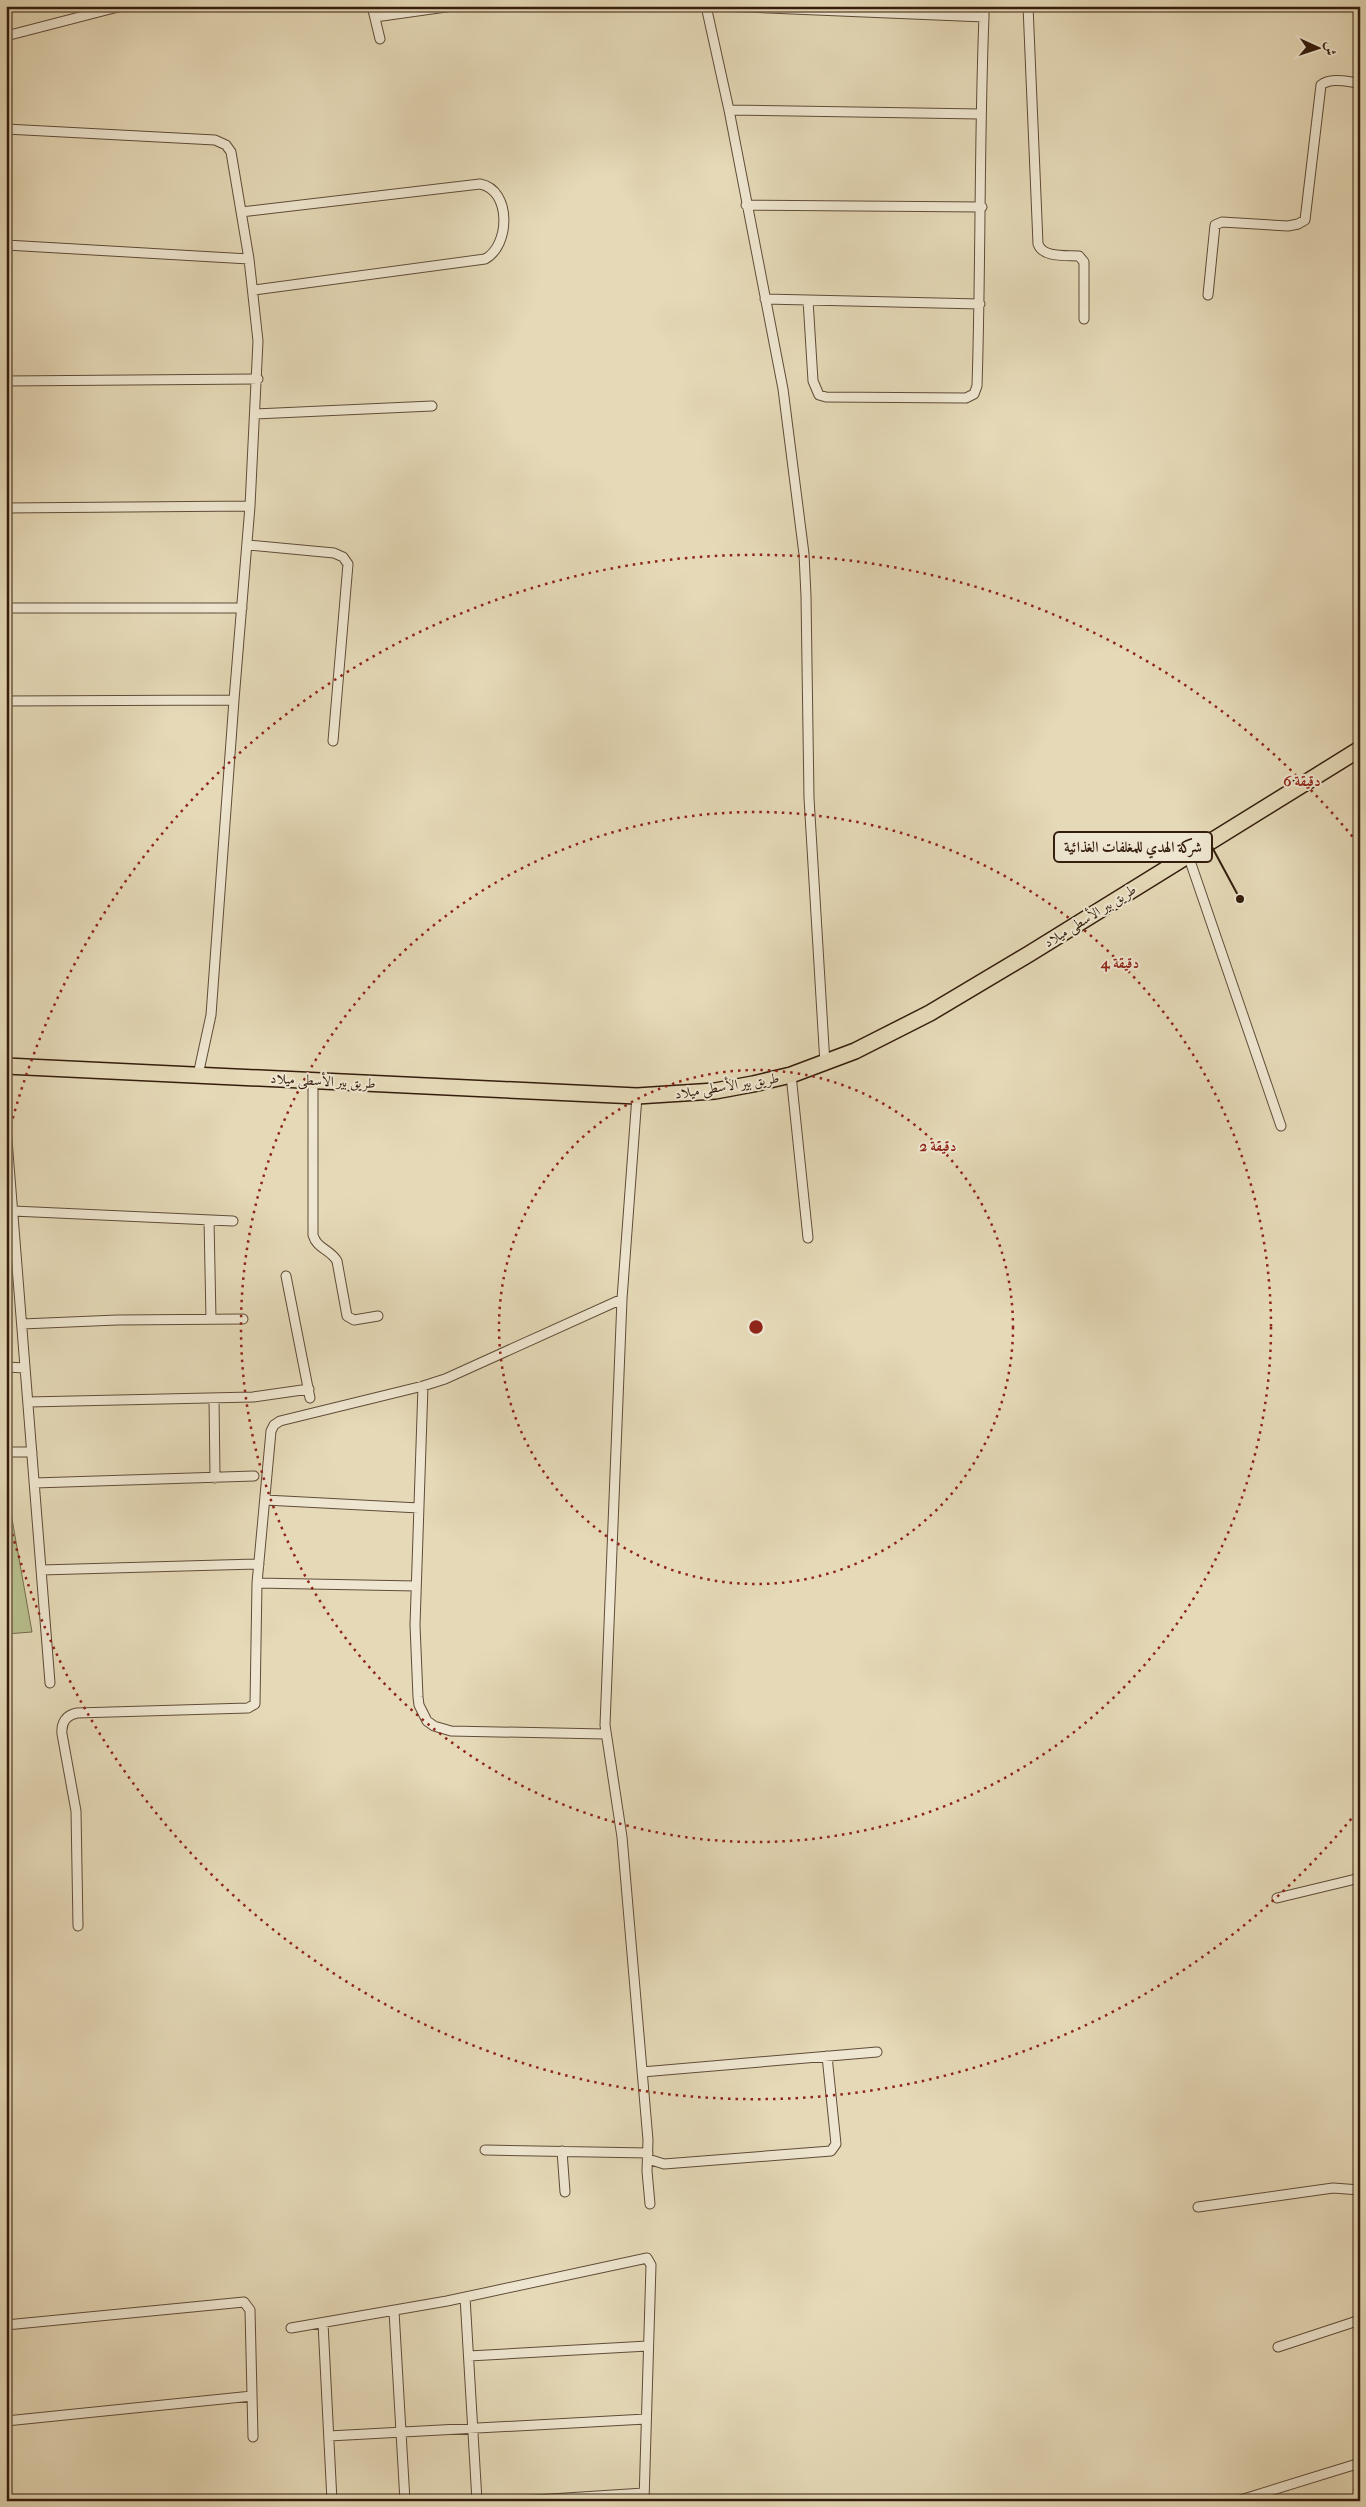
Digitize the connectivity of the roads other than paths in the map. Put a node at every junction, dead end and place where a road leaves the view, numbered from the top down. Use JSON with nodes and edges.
{"nodes":[{"id":1,"x":122,"y":6,"type":"edge"},
{"id":2,"x":372,"y":6,"type":"edge"},
{"id":3,"x":453,"y":6,"type":"edge"},
{"id":4,"x":706,"y":6,"type":"edge"},
{"id":5,"x":721,"y":6,"type":"edge"},
{"id":6,"x":984,"y":6,"type":"edge"},
{"id":7,"x":1028,"y":6,"type":"edge"},
{"id":8,"x":375,"y":17,"type":"junction"},
{"id":9,"x":984,"y":17,"type":"junction"},
{"id":10,"x":6,"y":36,"type":"edge"},
{"id":11,"x":380,"y":40,"type":"dead end"},
{"id":12,"x":1360,"y":83,"type":"edge"},
{"id":13,"x":729,"y":110,"type":"junction"},
{"id":14,"x":980,"y":114,"type":"junction"},
{"id":15,"x":6,"y":129,"type":"edge"},
{"id":16,"x":746,"y":205,"type":"junction"},
{"id":17,"x":982,"y":207,"type":"junction"},
{"id":18,"x":241,"y":212,"type":"junction"},
{"id":19,"x":6,"y":245,"type":"edge"},
{"id":20,"x":249,"y":258,"type":"junction"},
{"id":21,"x":254,"y":290,"type":"junction"},
{"id":22,"x":1208,"y":295,"type":"dead end"},
{"id":23,"x":766,"y":299,"type":"junction"},
{"id":24,"x":808,"y":300,"type":"junction"},
{"id":25,"x":980,"y":304,"type":"junction"},
{"id":26,"x":1084,"y":319,"type":"dead end"},
{"id":27,"x":258,"y":379,"type":"junction"},
{"id":28,"x":6,"y":381,"type":"edge"},
{"id":29,"x":432,"y":406,"type":"dead end"},
{"id":30,"x":255,"y":414,"type":"junction"},
{"id":31,"x":250,"y":506,"type":"junction"},
{"id":32,"x":6,"y":508,"type":"edge"},
{"id":33,"x":248,"y":545,"type":"junction"},
{"id":34,"x":6,"y":608,"type":"edge"},
{"id":35,"x":242,"y":608,"type":"junction"},
{"id":36,"x":234,"y":700,"type":"junction"},
{"id":37,"x":6,"y":701,"type":"edge"},
{"id":38,"x":333,"y":741,"type":"dead end"},
{"id":39,"x":1360,"y":749,"type":"edge"},
{"id":40,"x":1188,"y":855,"type":"junction"},
{"id":41,"x":825,"y":1064,"type":"junction"},
{"id":42,"x":6,"y":1066,"type":"edge"},
{"id":43,"x":198,"y":1075,"type":"junction"},
{"id":44,"x":790,"y":1076,"type":"junction"},
{"id":45,"x":313,"y":1080,"type":"junction"},
{"id":46,"x":637,"y":1096,"type":"junction"},
{"id":47,"x":1281,"y":1126,"type":"dead end"},
{"id":48,"x":6,"y":1127,"type":"edge"},
{"id":49,"x":13,"y":1211,"type":"junction"},
{"id":50,"x":208,"y":1220,"type":"junction"},
{"id":51,"x":233,"y":1221,"type":"dead end"},
{"id":52,"x":808,"y":1238,"type":"dead end"},
{"id":53,"x":286,"y":1276,"type":"dead end"},
{"id":54,"x":622,"y":1299,"type":"junction"},
{"id":55,"x":378,"y":1316,"type":"dead end"},
{"id":56,"x":211,"y":1319,"type":"junction"},
{"id":57,"x":243,"y":1319,"type":"dead end"},
{"id":58,"x":22,"y":1324,"type":"junction"},
{"id":59,"x":6,"y":1367,"type":"edge"},
{"id":60,"x":25,"y":1368,"type":"junction"},
{"id":61,"x":423,"y":1386,"type":"junction"},
{"id":62,"x":214,"y":1398,"type":"junction"},
{"id":63,"x":28,"y":1402,"type":"junction"},
{"id":64,"x":6,"y":1452,"type":"edge"},
{"id":65,"x":32,"y":1452,"type":"junction"},
{"id":66,"x":254,"y":1476,"type":"dead end"},
{"id":67,"x":215,"y":1478,"type":"junction"},
{"id":68,"x":34,"y":1483,"type":"junction"},
{"id":69,"x":265,"y":1500,"type":"junction"},
{"id":70,"x":419,"y":1508,"type":"junction"},
{"id":71,"x":259,"y":1564,"type":"junction"},
{"id":72,"x":41,"y":1570,"type":"junction"},
{"id":73,"x":258,"y":1583,"type":"junction"},
{"id":74,"x":416,"y":1586,"type":"junction"},
{"id":75,"x":50,"y":1683,"type":"dead end"},
{"id":76,"x":605,"y":1734,"type":"junction"},
{"id":77,"x":1360,"y":1878,"type":"edge"},
{"id":78,"x":1277,"y":1898,"type":"dead end"},
{"id":79,"x":78,"y":1926,"type":"dead end"},
{"id":80,"x":877,"y":2052,"type":"dead end"},
{"id":81,"x":828,"y":2056,"type":"junction"},
{"id":82,"x":642,"y":2072,"type":"junction"},
{"id":83,"x":484,"y":2150,"type":"dead end"},
{"id":84,"x":562,"y":2152,"type":"junction"},
{"id":85,"x":648,"y":2156,"type":"junction"},
{"id":86,"x":1360,"y":2190,"type":"edge"},
{"id":87,"x":565,"y":2192,"type":"dead end"},
{"id":88,"x":650,"y":2204,"type":"dead end"},
{"id":89,"x":1198,"y":2207,"type":"dead end"},
{"id":90,"x":465,"y":2298,"type":"junction"},
{"id":91,"x":394,"y":2311,"type":"junction"},
{"id":92,"x":1360,"y":2320,"type":"edge"},
{"id":93,"x":322,"y":2323,"type":"junction"},
{"id":94,"x":6,"y":2326,"type":"edge"},
{"id":95,"x":292,"y":2328,"type":"dead end"},
{"id":96,"x":648,"y":2346,"type":"junction"},
{"id":97,"x":1278,"y":2347,"type":"dead end"},
{"id":98,"x":469,"y":2356,"type":"junction"},
{"id":99,"x":252,"y":2396,"type":"junction"},
{"id":100,"x":646,"y":2419,"type":"junction"},
{"id":101,"x":6,"y":2421,"type":"edge"},
{"id":102,"x":473,"y":2428,"type":"junction"},
{"id":103,"x":401,"y":2432,"type":"junction"},
{"id":104,"x":328,"y":2436,"type":"junction"},
{"id":105,"x":253,"y":2437,"type":"dead end"},
{"id":106,"x":1360,"y":2463,"type":"edge"},
{"id":107,"x":644,"y":2497,"type":"edge"},
{"id":108,"x":332,"y":2501,"type":"edge"},
{"id":109,"x":405,"y":2501,"type":"edge"},
{"id":110,"x":477,"y":2501,"type":"edge"},
{"id":111,"x":519,"y":2501,"type":"edge"},
{"id":112,"x":1237,"y":2501,"type":"edge"}],
"edges":[{"from":1,"to":10,"type":"street"},
{"from":2,"to":8,"type":"street"},
{"from":3,"to":8,"type":"street"},
{"from":4,"to":13,"type":"street"},
{"from":5,"to":9,"type":"street"},
{"from":6,"to":9,"type":"street"},
{"from":7,"to":26,"type":"street"},
{"from":8,"to":11,"type":"street"},
{"from":9,"to":14,"type":"street"},
{"from":12,"to":22,"type":"street"},
{"from":13,"to":14,"type":"street"},
{"from":13,"to":16,"type":"street"},
{"from":14,"to":17,"type":"street"},
{"from":15,"to":18,"type":"street"},
{"from":16,"to":17,"type":"street"},
{"from":16,"to":23,"type":"street"},
{"from":17,"to":25,"type":"street"},
{"from":18,"to":20,"type":"street"},
{"from":18,"to":21,"type":"street"},
{"from":19,"to":20,"type":"street"},
{"from":20,"to":21,"type":"street"},
{"from":21,"to":27,"type":"street"},
{"from":23,"to":24,"type":"street"},
{"from":23,"to":41,"type":"street"},
{"from":24,"to":25,"type":"street"},
{"from":24,"to":25,"type":"street"},
{"from":27,"to":28,"type":"street"},
{"from":27,"to":30,"type":"street"},
{"from":29,"to":30,"type":"street"},
{"from":30,"to":31,"type":"street"},
{"from":31,"to":32,"type":"street"},
{"from":31,"to":33,"type":"street"},
{"from":33,"to":35,"type":"street"},
{"from":33,"to":38,"type":"street"},
{"from":34,"to":35,"type":"street"},
{"from":35,"to":36,"type":"street"},
{"from":36,"to":37,"type":"street"},
{"from":36,"to":43,"type":"street"},
{"from":39,"to":40,"type":"main road","name":"طريق بير الأسطى ميلاد"},
{"from":40,"to":41,"type":"main road","name":"طريق بير الأسطى ميلاد"},
{"from":40,"to":47,"type":"street"},
{"from":41,"to":44,"type":"main road","name":"طريق بير الأسطى ميلاد"},
{"from":42,"to":43,"type":"main road","name":"طريق بير الأسطى ميلاد"},
{"from":43,"to":45,"type":"main road","name":"طريق بير الأسطى ميلاد"},
{"from":44,"to":46,"type":"main road","name":"طريق بير الأسطى ميلاد"},
{"from":44,"to":52,"type":"street"},
{"from":45,"to":46,"type":"main road","name":"طريق بير الأسطى ميلاد"},
{"from":45,"to":55,"type":"street"},
{"from":46,"to":54,"type":"street"},
{"from":48,"to":49,"type":"street"},
{"from":49,"to":50,"type":"street"},
{"from":49,"to":58,"type":"street"},
{"from":50,"to":51,"type":"street"},
{"from":50,"to":56,"type":"street"},
{"from":53,"to":62,"type":"street"},
{"from":54,"to":61,"type":"street"},
{"from":54,"to":76,"type":"street"},
{"from":56,"to":57,"type":"street"},
{"from":56,"to":58,"type":"street"},
{"from":58,"to":60,"type":"street"},
{"from":59,"to":60,"type":"street"},
{"from":60,"to":63,"type":"street"},
{"from":61,"to":69,"type":"street"},
{"from":61,"to":70,"type":"street"},
{"from":62,"to":63,"type":"street"},
{"from":62,"to":67,"type":"street"},
{"from":63,"to":65,"type":"street"},
{"from":64,"to":65,"type":"street"},
{"from":65,"to":68,"type":"street"},
{"from":66,"to":67,"type":"street"},
{"from":67,"to":68,"type":"street"},
{"from":68,"to":72,"type":"street"},
{"from":69,"to":70,"type":"street"},
{"from":69,"to":71,"type":"street"},
{"from":70,"to":74,"type":"street"},
{"from":71,"to":72,"type":"street"},
{"from":71,"to":73,"type":"street"},
{"from":72,"to":75,"type":"street"},
{"from":73,"to":74,"type":"street"},
{"from":73,"to":79,"type":"street"},
{"from":74,"to":76,"type":"street"},
{"from":76,"to":82,"type":"street"},
{"from":77,"to":78,"type":"street"},
{"from":80,"to":81,"type":"street"},
{"from":81,"to":82,"type":"street"},
{"from":81,"to":85,"type":"street"},
{"from":82,"to":85,"type":"street"},
{"from":83,"to":84,"type":"street"},
{"from":84,"to":85,"type":"street"},
{"from":84,"to":87,"type":"street"},
{"from":85,"to":88,"type":"street"},
{"from":86,"to":89,"type":"street"},
{"from":90,"to":91,"type":"street"},
{"from":90,"to":96,"type":"street"},
{"from":90,"to":98,"type":"street"},
{"from":91,"to":93,"type":"street"},
{"from":91,"to":103,"type":"street"},
{"from":92,"to":97,"type":"street"},
{"from":93,"to":95,"type":"street"},
{"from":93,"to":104,"type":"street"},
{"from":94,"to":99,"type":"street"},
{"from":96,"to":98,"type":"street"},
{"from":96,"to":100,"type":"street"},
{"from":98,"to":102,"type":"street"},
{"from":99,"to":101,"type":"street"},
{"from":99,"to":105,"type":"street"},
{"from":100,"to":102,"type":"street"},
{"from":100,"to":107,"type":"street"},
{"from":102,"to":103,"type":"street"},
{"from":102,"to":110,"type":"street"},
{"from":103,"to":104,"type":"street"},
{"from":103,"to":109,"type":"street"},
{"from":104,"to":108,"type":"street"},
{"from":106,"to":112,"type":"street"},
{"from":107,"to":111,"type":"street"}]}
